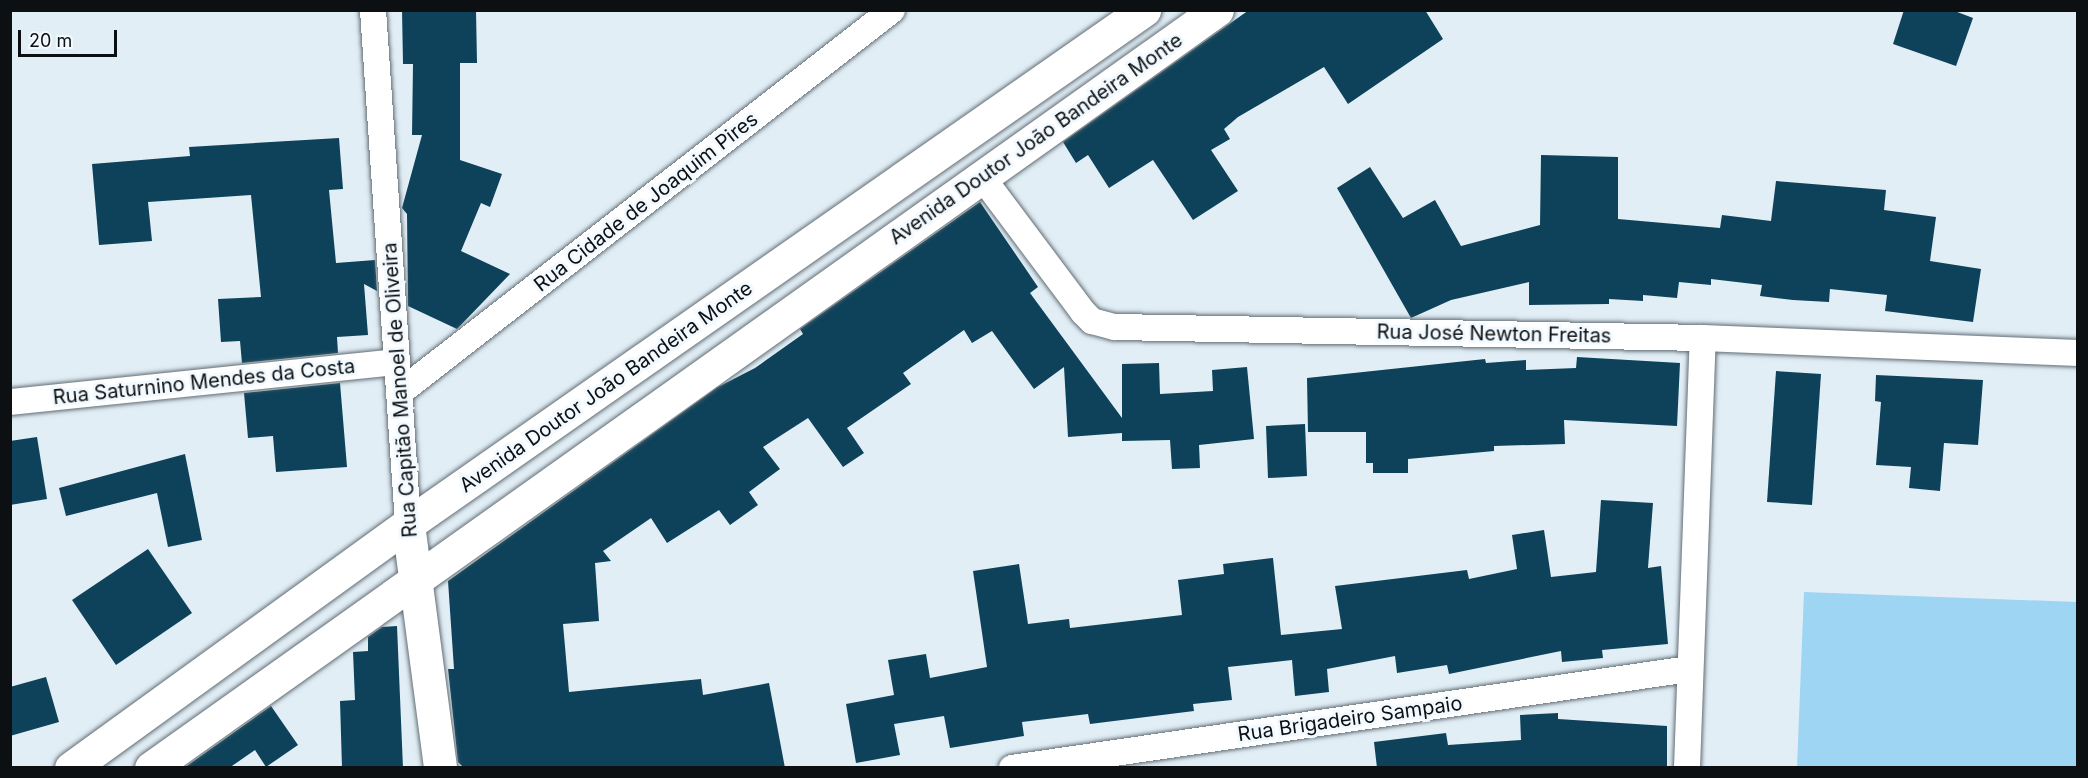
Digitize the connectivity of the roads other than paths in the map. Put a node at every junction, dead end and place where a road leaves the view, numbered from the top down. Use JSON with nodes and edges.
{"nodes":[{"id":1,"x":373,"y":10,"type":"edge"},
{"id":2,"x":892,"y":10,"type":"edge"},
{"id":3,"x":1144,"y":10,"type":"edge"},
{"id":4,"x":1217,"y":10,"type":"edge"},
{"id":5,"x":982,"y":177,"type":"junction"},
{"id":6,"x":1704,"y":338,"type":"junction"},
{"id":7,"x":2078,"y":353,"type":"edge"},
{"id":8,"x":397,"y":362,"type":"junction"},
{"id":9,"x":399,"y":393,"type":"junction"},
{"id":10,"x":10,"y":402,"type":"edge"},
{"id":11,"x":408,"y":524,"type":"junction"},
{"id":12,"x":416,"y":576,"type":"junction"},
{"id":13,"x":1689,"y":669,"type":"junction"},
{"id":14,"x":71,"y":768,"type":"edge"},
{"id":15,"x":151,"y":768,"type":"edge"},
{"id":16,"x":440,"y":768,"type":"edge"},
{"id":17,"x":1012,"y":768,"type":"edge"},
{"id":18,"x":1687,"y":768,"type":"edge"}],
"edges":[{"from":1,"to":8,"type":"street","name":"Rua Capitão Manoel de Oliveira"},
{"from":2,"to":9,"type":"street","name":"Rua Cidade de Joaquim Pires"},
{"from":3,"to":11,"type":"main road","name":"Avenida Doutor João Bandeira Monte"},
{"from":4,"to":5,"type":"main road","name":"Avenida Doutor João Bandeira Monte"},
{"from":5,"to":6,"type":"street","name":"Rua José Newton Freitas"},
{"from":5,"to":12,"type":"main road","name":"Avenida Doutor João Bandeira Monte"},
{"from":6,"to":7,"type":"street","name":"Rua José Newton Freitas"},
{"from":6,"to":13,"type":"street"},
{"from":8,"to":9,"type":"street","name":"Rua Capitão Manoel de Oliveira"},
{"from":8,"to":10,"type":"street","name":"Rua Saturnino Mendes da Costa"},
{"from":9,"to":11,"type":"street","name":"Rua Capitão Manoel de Oliveira"},
{"from":11,"to":12,"type":"main road","name":"Rua Capitão Manoel de Oliveira"},
{"from":11,"to":14,"type":"main road","name":"Avenida Doutor João Bandeira Monte"},
{"from":12,"to":15,"type":"main road","name":"Avenida Doutor João Bandeira Monte"},
{"from":12,"to":16,"type":"main road","name":"Rua Capitão Manoel de Oliveira"},
{"from":13,"to":17,"type":"street","name":"Rua Brigadeiro Sampaio"},
{"from":13,"to":18,"type":"street"}]}
